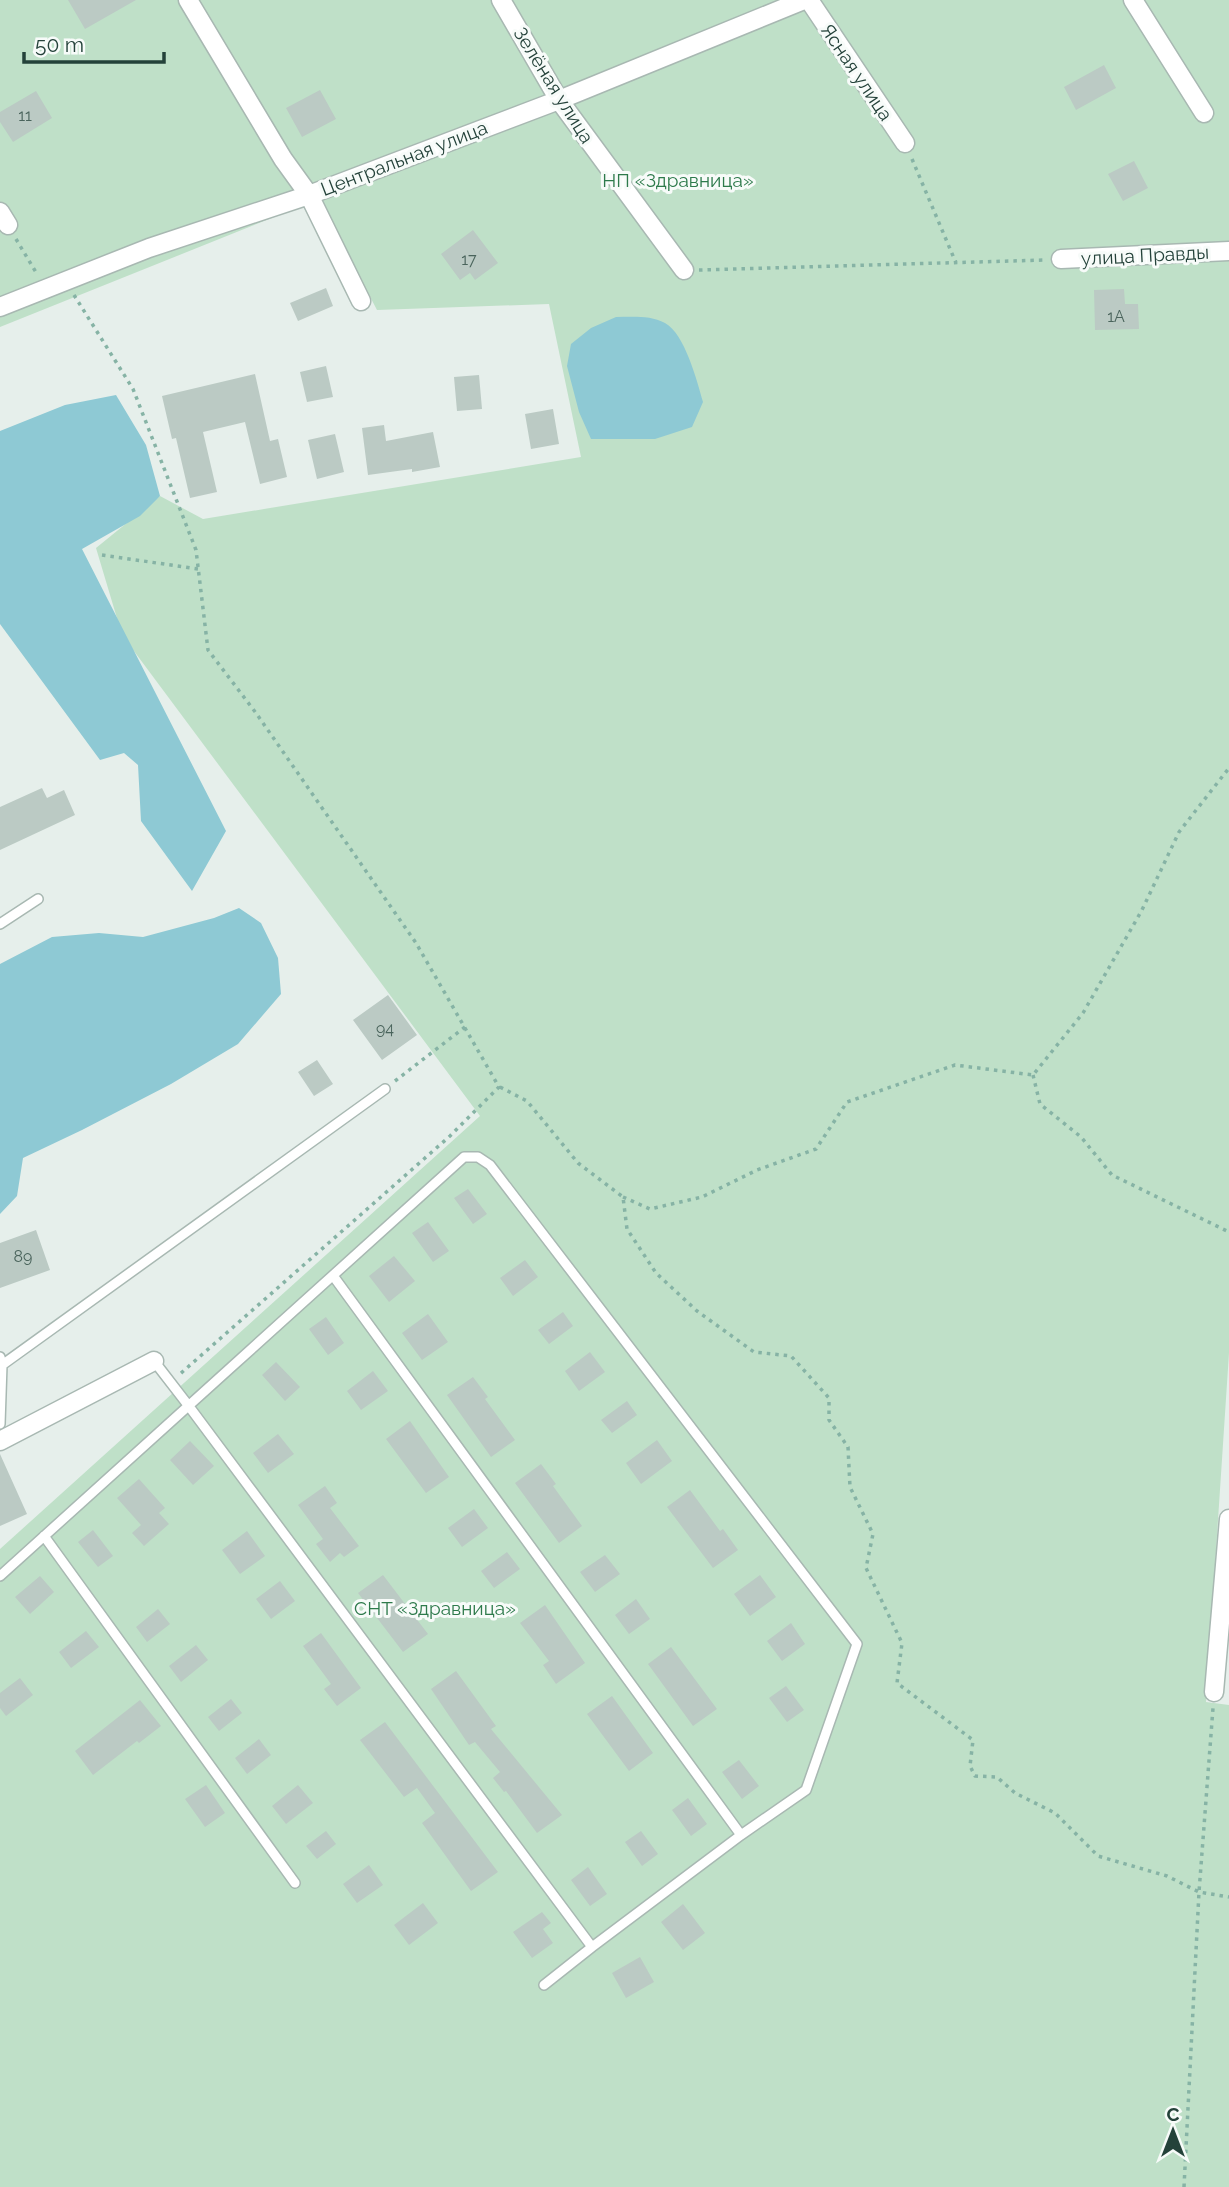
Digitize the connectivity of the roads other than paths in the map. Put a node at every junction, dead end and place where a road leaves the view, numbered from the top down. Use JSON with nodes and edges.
{"nodes":[{"id":1,"x":188,"y":0,"type":"edge"},
{"id":2,"x":502,"y":0,"type":"edge"},
{"id":3,"x":806,"y":0,"type":"edge"},
{"id":4,"x":1133,"y":0,"type":"edge"},
{"id":5,"x":559,"y":100,"type":"junction"},
{"id":6,"x":1204,"y":113,"type":"dead end"},
{"id":7,"x":905,"y":143,"type":"road end"},
{"id":8,"x":309,"y":195,"type":"junction"},
{"id":9,"x":1229,"y":251,"type":"edge"},
{"id":10,"x":1061,"y":259,"type":"road end"},
{"id":11,"x":684,"y":270,"type":"road end"},
{"id":12,"x":360,"y":301,"type":"dead end"},
{"id":13,"x":0,"y":307,"type":"edge"},
{"id":14,"x":38,"y":899,"type":"dead end"},
{"id":15,"x":0,"y":923,"type":"edge"},
{"id":16,"x":385,"y":1089,"type":"road end"},
{"id":17,"x":334,"y":1277,"type":"junction"},
{"id":18,"x":1,"y":1361,"type":"edge"},
{"id":19,"x":154,"y":1361,"type":"joint"},
{"id":20,"x":188,"y":1405,"type":"junction"},
{"id":21,"x":0,"y":1424,"type":"edge"},
{"id":22,"x":0,"y":1441,"type":"edge"},
{"id":23,"x":1229,"y":1518,"type":"edge"},
{"id":24,"x":44,"y":1536,"type":"junction"},
{"id":25,"x":0,"y":1576,"type":"edge"},
{"id":26,"x":1214,"y":1692,"type":"road end"},
{"id":27,"x":741,"y":1835,"type":"junction"},
{"id":28,"x":295,"y":1883,"type":"dead end"},
{"id":29,"x":592,"y":1947,"type":"junction"},
{"id":30,"x":544,"y":1985,"type":"dead end"}],
"edges":[{"from":1,"to":8,"type":"street"},
{"from":2,"to":5,"type":"street","name":"Зелёная улица"},
{"from":3,"to":5,"type":"street","name":"Центральная улица"},
{"from":3,"to":7,"type":"street","name":"Ясная улица"},
{"from":4,"to":6,"type":"street"},
{"from":5,"to":8,"type":"street","name":"Центральная улица"},
{"from":5,"to":11,"type":"street","name":"Зелёная улица"},
{"from":8,"to":12,"type":"street"},
{"from":8,"to":13,"type":"street","name":"Центральная улица"},
{"from":9,"to":10,"type":"street","name":"улица Правды"},
{"from":14,"to":15,"type":"lane"},
{"from":16,"to":18,"type":"lane"},
{"from":17,"to":20,"type":"lane"},
{"from":17,"to":27,"type":"lane"},
{"from":17,"to":27,"type":"lane"},
{"from":18,"to":21,"type":"lane"},
{"from":19,"to":20,"type":"lane"},
{"from":19,"to":22,"type":"street"},
{"from":20,"to":24,"type":"lane"},
{"from":20,"to":29,"type":"lane"},
{"from":23,"to":26,"type":"street"},
{"from":24,"to":25,"type":"lane"},
{"from":24,"to":28,"type":"lane"},
{"from":27,"to":29,"type":"lane"},
{"from":29,"to":30,"type":"lane"}]}
